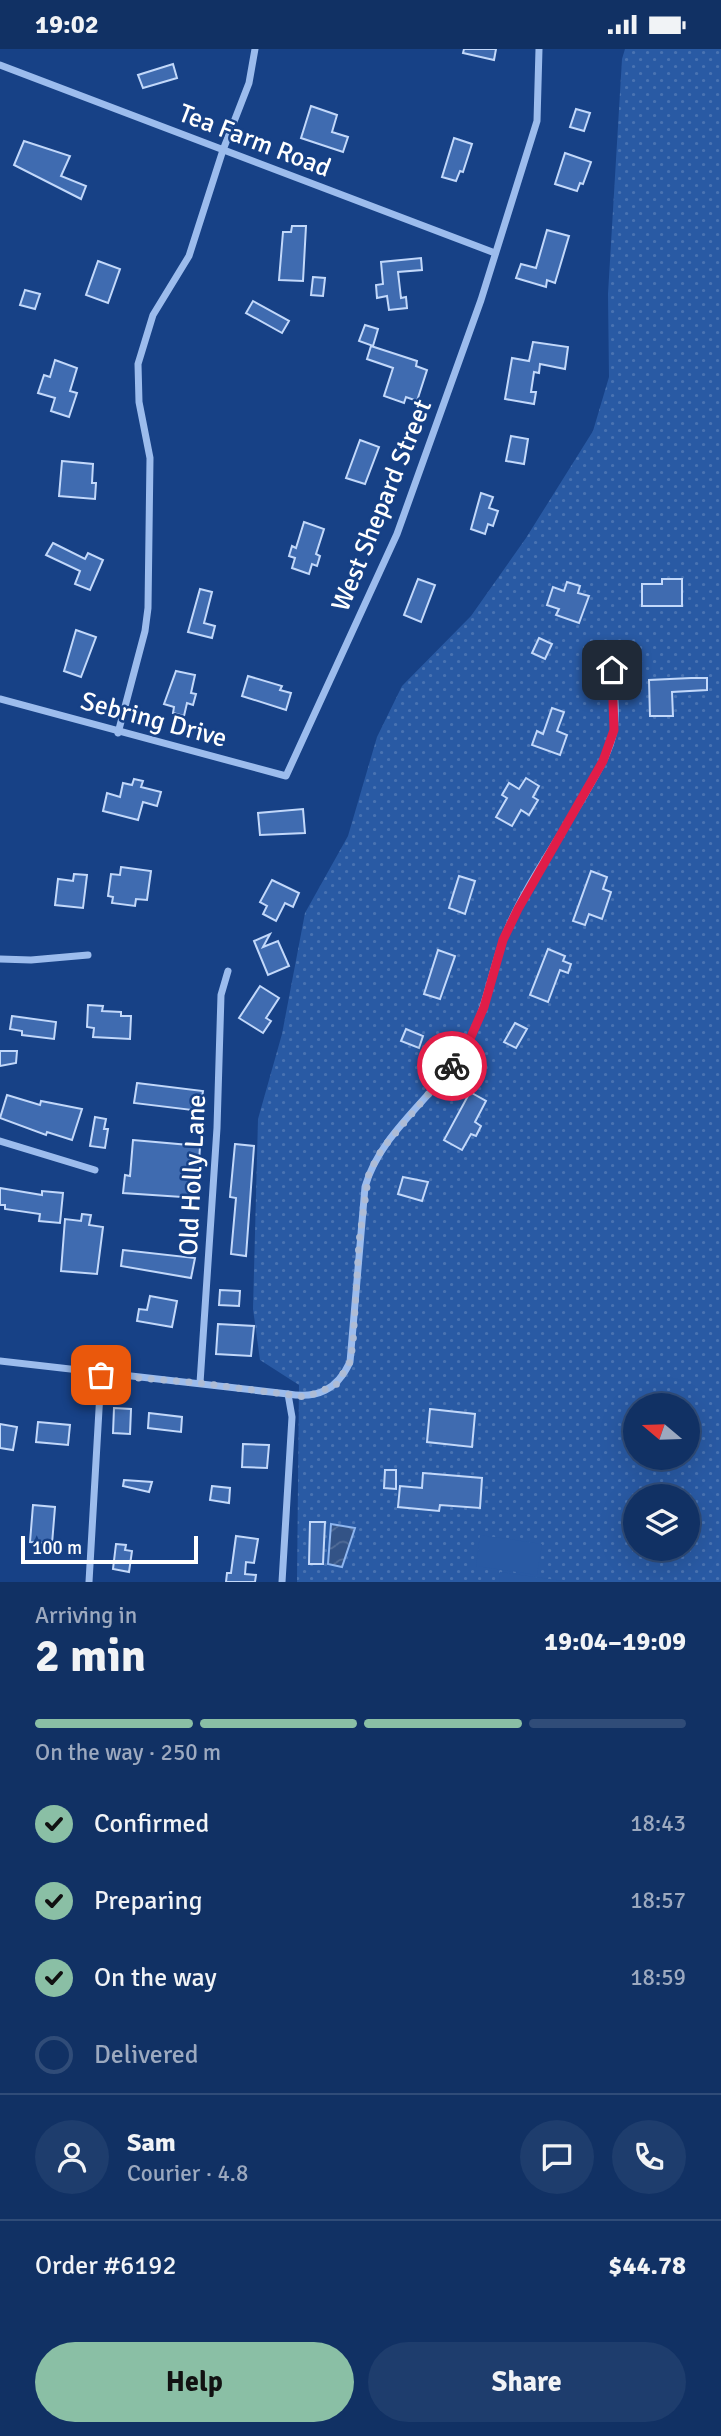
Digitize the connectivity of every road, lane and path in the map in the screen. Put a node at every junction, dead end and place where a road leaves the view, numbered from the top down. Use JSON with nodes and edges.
{"nodes":[{"id":1,"x":255,"y":49,"type":"edge"},
{"id":2,"x":539,"y":49,"type":"edge"},
{"id":3,"x":0,"y":65,"type":"edge"},
{"id":4,"x":223,"y":150,"type":"junction"},
{"id":5,"x":495,"y":253,"type":"junction"},
{"id":6,"x":612,"y":670,"type":"dead end"},
{"id":7,"x":0,"y":699,"type":"edge"},
{"id":8,"x":118,"y":733,"type":"junction"},
{"id":9,"x":290,"y":765,"type":"joint"},
{"id":10,"x":88,"y":955,"type":"dead end"},
{"id":11,"x":0,"y":958,"type":"edge"},
{"id":12,"x":228,"y":971,"type":"dead end"},
{"id":13,"x":0,"y":1141,"type":"edge"},
{"id":14,"x":95,"y":1170,"type":"dead end"},
{"id":15,"x":0,"y":1361,"type":"edge"},
{"id":16,"x":101,"y":1375,"type":"junction"},
{"id":17,"x":200,"y":1383,"type":"junction"},
{"id":18,"x":288,"y":1394,"type":"junction"},
{"id":19,"x":89,"y":1582,"type":"edge"},
{"id":20,"x":282,"y":1582,"type":"edge"}],
"edges":[{"from":1,"to":4,"type":"street"},
{"from":2,"to":5,"type":"street","name":"West Shepard Street"},
{"from":3,"to":4,"type":"street","name":"Tea Farm Road"},
{"from":4,"to":5,"type":"street","name":"Tea Farm Road"},
{"from":4,"to":8,"type":"street"},
{"from":5,"to":9,"type":"street","name":"West Shepard Street"},
{"from":6,"to":18,"type":"street"},
{"from":7,"to":8,"type":"street","name":"Sebring Drive"},
{"from":8,"to":9,"type":"street","name":"Sebring Drive"},
{"from":10,"to":11,"type":"street"},
{"from":12,"to":17,"type":"street","name":"Old Holly Lane"},
{"from":13,"to":14,"type":"street"},
{"from":15,"to":16,"type":"street"},
{"from":16,"to":17,"type":"street"},
{"from":16,"to":19,"type":"street"},
{"from":17,"to":18,"type":"street"},
{"from":18,"to":20,"type":"street"}]}
